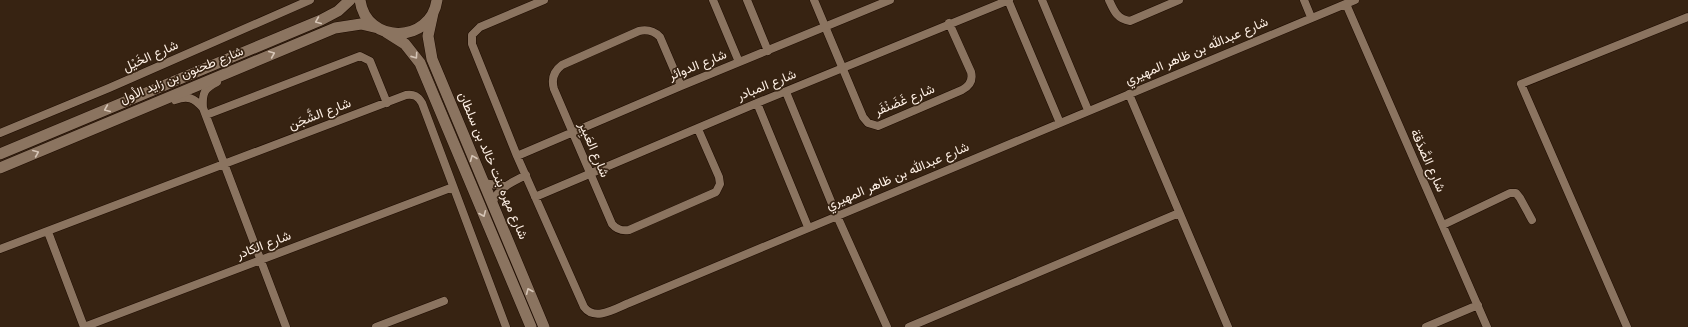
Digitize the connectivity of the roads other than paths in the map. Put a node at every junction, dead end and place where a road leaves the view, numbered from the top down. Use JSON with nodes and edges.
{"nodes":[{"id":1,"x":310,"y":0,"type":"edge"},
{"id":2,"x":350,"y":0,"type":"edge"},
{"id":3,"x":360,"y":0,"type":"edge"},
{"id":4,"x":544,"y":0,"type":"edge"},
{"id":5,"x":713,"y":0,"type":"edge"},
{"id":6,"x":747,"y":0,"type":"edge"},
{"id":7,"x":814,"y":0,"type":"edge"},
{"id":8,"x":890,"y":0,"type":"edge"},
{"id":9,"x":1008,"y":0,"type":"edge"},
{"id":10,"x":1042,"y":0,"type":"edge"},
{"id":11,"x":1109,"y":0,"type":"edge"},
{"id":12,"x":1179,"y":0,"type":"edge"},
{"id":13,"x":1304,"y":0,"type":"edge"},
{"id":14,"x":1355,"y":0,"type":"edge"},
{"id":15,"x":436,"y":4,"type":"edge"},
{"id":16,"x":1346,"y":4,"type":"junction"},
{"id":17,"x":1688,"y":16,"type":"edge"},
{"id":18,"x":1311,"y":17,"type":"junction"},
{"id":19,"x":949,"y":23,"type":"junction"},
{"id":20,"x":825,"y":27,"type":"junction"},
{"id":21,"x":382,"y":30,"type":"junction"},
{"id":22,"x":768,"y":51,"type":"junction"},
{"id":23,"x":254,"y":62,"type":"junction"},
{"id":24,"x":739,"y":62,"type":"junction"},
{"id":25,"x":843,"y":68,"type":"junction"},
{"id":26,"x":681,"y":86,"type":"junction"},
{"id":27,"x":786,"y":92,"type":"junction"},
{"id":28,"x":1129,"y":94,"type":"junction"},
{"id":29,"x":387,"y":103,"type":"junction"},
{"id":30,"x":757,"y":103,"type":"junction"},
{"id":31,"x":1088,"y":110,"type":"junction"},
{"id":32,"x":205,"y":112,"type":"junction"},
{"id":33,"x":126,"y":115,"type":"junction"},
{"id":34,"x":1060,"y":123,"type":"junction"},
{"id":35,"x":698,"y":129,"type":"junction"},
{"id":36,"x":572,"y":132,"type":"junction"},
{"id":37,"x":0,"y":133,"type":"edge"},
{"id":38,"x":0,"y":154,"type":"edge"},
{"id":39,"x":517,"y":156,"type":"junction"},
{"id":40,"x":224,"y":164,"type":"junction"},
{"id":41,"x":0,"y":168,"type":"edge"},
{"id":42,"x":590,"y":174,"type":"junction"},
{"id":43,"x":526,"y":175,"type":"junction"},
{"id":44,"x":483,"y":183,"type":"junction"},
{"id":45,"x":504,"y":186,"type":"junction"},
{"id":46,"x":453,"y":187,"type":"junction"},
{"id":47,"x":535,"y":197,"type":"junction"},
{"id":48,"x":492,"y":203,"type":"junction"},
{"id":49,"x":1179,"y":213,"type":"junction"},
{"id":50,"x":837,"y":216,"type":"junction"},
{"id":51,"x":1532,"y":220,"type":"dead end"},
{"id":52,"x":1443,"y":225,"type":"junction"},
{"id":53,"x":808,"y":227,"type":"junction"},
{"id":54,"x":48,"y":232,"type":"junction"},
{"id":55,"x":0,"y":250,"type":"edge"},
{"id":56,"x":260,"y":260,"type":"junction"},
{"id":57,"x":444,"y":301,"type":"dead end"},
{"id":58,"x":1478,"y":305,"type":"junction"},
{"id":59,"x":84,"y":327,"type":"edge"},
{"id":60,"x":286,"y":327,"type":"edge"},
{"id":61,"x":376,"y":327,"type":"edge"},
{"id":62,"x":506,"y":327,"type":"edge"},
{"id":63,"x":531,"y":327,"type":"edge"},
{"id":64,"x":544,"y":327,"type":"edge"},
{"id":65,"x":887,"y":327,"type":"edge"},
{"id":66,"x":909,"y":327,"type":"edge"},
{"id":67,"x":1228,"y":327,"type":"edge"},
{"id":68,"x":1426,"y":327,"type":"edge"},
{"id":69,"x":1487,"y":327,"type":"edge"},
{"id":70,"x":1627,"y":327,"type":"edge"}],
"edges":[{"from":1,"to":37,"type":"street","name":"شارع الخَيْل"},
{"from":2,"to":38,"type":"street","name":"شارع طحنون بن زايد الأول","one_way":true},
{"from":3,"to":21,"type":"street"},
{"from":4,"to":39,"type":"street","name":"شارع عبدالله بن ظاهر المهيري"},
{"from":5,"to":24,"type":"street"},
{"from":6,"to":22,"type":"street"},
{"from":7,"to":20,"type":"street","name":"شارع غَضَنْفَر"},
{"from":8,"to":20,"type":"street","name":"شارع الدوائر"},
{"from":9,"to":19,"type":"street","name":"شارع المبادر"},
{"from":9,"to":34,"type":"street"},
{"from":10,"to":31,"type":"street"},
{"from":11,"to":12,"type":"street"},
{"from":13,"to":18,"type":"street"},
{"from":14,"to":16,"type":"street","name":"شارع عبدالله بن ظاهر المهيري"},
{"from":15,"to":21,"type":"street"},
{"from":44,"to":15,"type":"street","name":"شارع مهره بنت خالد بن سلطان","one_way":true},
{"from":16,"to":18,"type":"street","name":"شارع عبدالله بن ظاهر المهيري"},
{"from":16,"to":52,"type":"street","name":"شارع الصَّدَقة"},
{"from":17,"to":70,"type":"street"},
{"from":18,"to":28,"type":"street","name":"شارع عبدالله بن ظاهر المهيري"},
{"from":19,"to":25,"type":"street","name":"شارع المبادر"},
{"from":19,"to":25,"type":"street","name":"شارع غَضَنْفَر"},
{"from":20,"to":22,"type":"street","name":"شارع الدوائر"},
{"from":20,"to":25,"type":"street","name":"شارع غَضَنْفَر"},
{"from":23,"to":21,"type":"street","name":"شارع طحنون بن زايد الأول","one_way":true},
{"from":21,"to":63,"type":"street","name":"شارع مهره بنت خالد بن سلطان","one_way":true},
{"from":22,"to":24,"type":"street","name":"شارع الدوائر"},
{"from":23,"to":32,"type":"street"},
{"from":23,"to":33,"type":"street","name":"شارع طحنون بن زايد الأول"},
{"from":24,"to":26,"type":"street","name":"شارع الدوائر"},
{"from":25,"to":27,"type":"street","name":"شارع المبادر"},
{"from":26,"to":36,"type":"street","name":"شارع الدوائر"},
{"from":26,"to":36,"type":"street","name":"شارع العَبِير"},
{"from":27,"to":30,"type":"street","name":"شارع المبادر"},
{"from":27,"to":50,"type":"street"},
{"from":28,"to":31,"type":"street","name":"شارع عبدالله بن ظاهر المهيري"},
{"from":28,"to":49,"type":"street"},
{"from":29,"to":32,"type":"street"},
{"from":29,"to":40,"type":"street","name":"شارع الشَّجَن"},
{"from":29,"to":46,"type":"street","name":"شارع الشَّجَن"},
{"from":30,"to":35,"type":"street","name":"شارع المبادر"},
{"from":30,"to":53,"type":"street"},
{"from":31,"to":34,"type":"street","name":"شارع عبدالله بن ظاهر المهيري"},
{"from":32,"to":33,"type":"street"},
{"from":32,"to":40,"type":"street"},
{"from":41,"to":33,"type":"street","name":"شارع طحنون بن زايد الأول","one_way":true},
{"from":34,"to":50,"type":"street","name":"شارع عبدالله بن ظاهر المهيري"},
{"from":35,"to":42,"type":"street","name":"شارع المبادر"},
{"from":35,"to":42,"type":"street","name":"شارع العَبِير"},
{"from":36,"to":39,"type":"street","name":"شارع الدوائر"},
{"from":36,"to":42,"type":"street","name":"شارع العَبِير"},
{"from":39,"to":43,"type":"street","name":"شارع عبدالله بن ظاهر المهيري"},
{"from":40,"to":54,"type":"street","name":"شارع الشَّجَن"},
{"from":40,"to":56,"type":"street"},
{"from":42,"to":47,"type":"street","name":"شارع المبادر"},
{"from":43,"to":45,"type":"street"},
{"from":43,"to":47,"type":"street","name":"شارع عبدالله بن ظاهر المهيري"},
{"from":44,"to":45,"type":"street"},
{"from":44,"to":48,"type":"street","name":"شارع مهره بنت خالد بن سلطان"},
{"from":45,"to":48,"type":"street"},
{"from":46,"to":56,"type":"street","name":"شارع الكادر"},
{"from":46,"to":62,"type":"street","name":"شارع الشَّجَن"},
{"from":47,"to":53,"type":"street","name":"شارع عبدالله بن ظاهر المهيري"},
{"from":64,"to":48,"type":"street","name":"شارع مهره بنت خالد بن سلطان","one_way":true},
{"from":49,"to":66,"type":"street"},
{"from":49,"to":67,"type":"street"},
{"from":50,"to":53,"type":"street","name":"شارع عبدالله بن ظاهر المهيري"},
{"from":50,"to":65,"type":"street"},
{"from":51,"to":52,"type":"street"},
{"from":52,"to":58,"type":"street","name":"شارع الصَّدَقة"},
{"from":54,"to":55,"type":"street","name":"شارع الشَّجَن"},
{"from":54,"to":59,"type":"street"},
{"from":56,"to":59,"type":"street","name":"شارع الكادر"},
{"from":56,"to":60,"type":"street"},
{"from":57,"to":61,"type":"street"},
{"from":58,"to":68,"type":"street"},
{"from":58,"to":69,"type":"street","name":"شارع الصَّدَقة"}]}
